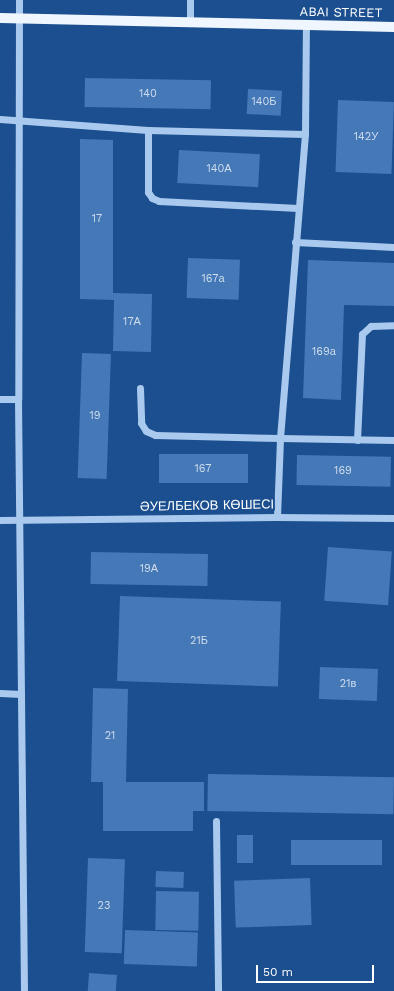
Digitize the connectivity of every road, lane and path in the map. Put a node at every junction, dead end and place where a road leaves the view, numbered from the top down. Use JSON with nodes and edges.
{"nodes":[{"id":1,"x":19,"y":0,"type":"edge"},
{"id":2,"x":190,"y":0,"type":"edge"},
{"id":3,"x":0,"y":18,"type":"edge"},
{"id":4,"x":19,"y":18,"type":"junction"},
{"id":5,"x":190,"y":22,"type":"junction"},
{"id":6,"x":306,"y":25,"type":"junction"},
{"id":7,"x":394,"y":27,"type":"edge"},
{"id":8,"x":0,"y":119,"type":"edge"},
{"id":9,"x":20,"y":120,"type":"junction"},
{"id":10,"x":148,"y":130,"type":"junction"},
{"id":11,"x":305,"y":134,"type":"junction"},
{"id":12,"x":298,"y":208,"type":"junction"},
{"id":13,"x":295,"y":242,"type":"junction"},
{"id":14,"x":394,"y":247,"type":"edge"},
{"id":15,"x":394,"y":325,"type":"edge"},
{"id":16,"x":140,"y":388,"type":"dead end"},
{"id":17,"x":0,"y":399,"type":"edge"},
{"id":18,"x":18,"y":399,"type":"junction"},
{"id":19,"x":280,"y":438,"type":"junction"},
{"id":20,"x":357,"y":440,"type":"junction"},
{"id":21,"x":394,"y":440,"type":"edge"},
{"id":22,"x":277,"y":516,"type":"junction"},
{"id":23,"x":394,"y":518,"type":"edge"},
{"id":24,"x":0,"y":520,"type":"edge"},
{"id":25,"x":20,"y":520,"type":"junction"},
{"id":26,"x":0,"y":694,"type":"edge"},
{"id":27,"x":21,"y":694,"type":"junction"},
{"id":28,"x":216,"y":821,"type":"dead end"},
{"id":29,"x":24,"y":991,"type":"edge"},
{"id":30,"x":218,"y":991,"type":"edge"}],
"edges":[{"from":1,"to":4,"type":"street"},
{"from":2,"to":5,"type":"street"},
{"from":3,"to":4,"type":"main road","name":"ABAI STREET"},
{"from":4,"to":5,"type":"main road","name":"ABAI STREET"},
{"from":4,"to":9,"type":"street"},
{"from":5,"to":6,"type":"main road","name":"ABAI STREET"},
{"from":6,"to":7,"type":"main road","name":"ABAI STREET"},
{"from":6,"to":11,"type":"street"},
{"from":8,"to":9,"type":"street"},
{"from":9,"to":10,"type":"street"},
{"from":9,"to":18,"type":"street"},
{"from":10,"to":11,"type":"street"},
{"from":10,"to":12,"type":"street"},
{"from":11,"to":12,"type":"street"},
{"from":12,"to":13,"type":"street"},
{"from":13,"to":14,"type":"street"},
{"from":13,"to":19,"type":"street"},
{"from":15,"to":20,"type":"street"},
{"from":16,"to":19,"type":"street"},
{"from":17,"to":18,"type":"street"},
{"from":18,"to":25,"type":"street"},
{"from":19,"to":20,"type":"street"},
{"from":19,"to":22,"type":"street"},
{"from":20,"to":21,"type":"street"},
{"from":22,"to":23,"type":"street","name":"ӘУЕЛБЕКОВ КӨШЕСІ"},
{"from":22,"to":25,"type":"street","name":"ӘУЕЛБЕКОВ КӨШЕСІ"},
{"from":24,"to":25,"type":"street","name":"ӘУЕЛБЕКОВ КӨШЕСІ"},
{"from":25,"to":27,"type":"street"},
{"from":26,"to":27,"type":"street"},
{"from":27,"to":29,"type":"street"},
{"from":28,"to":30,"type":"street"}]}
